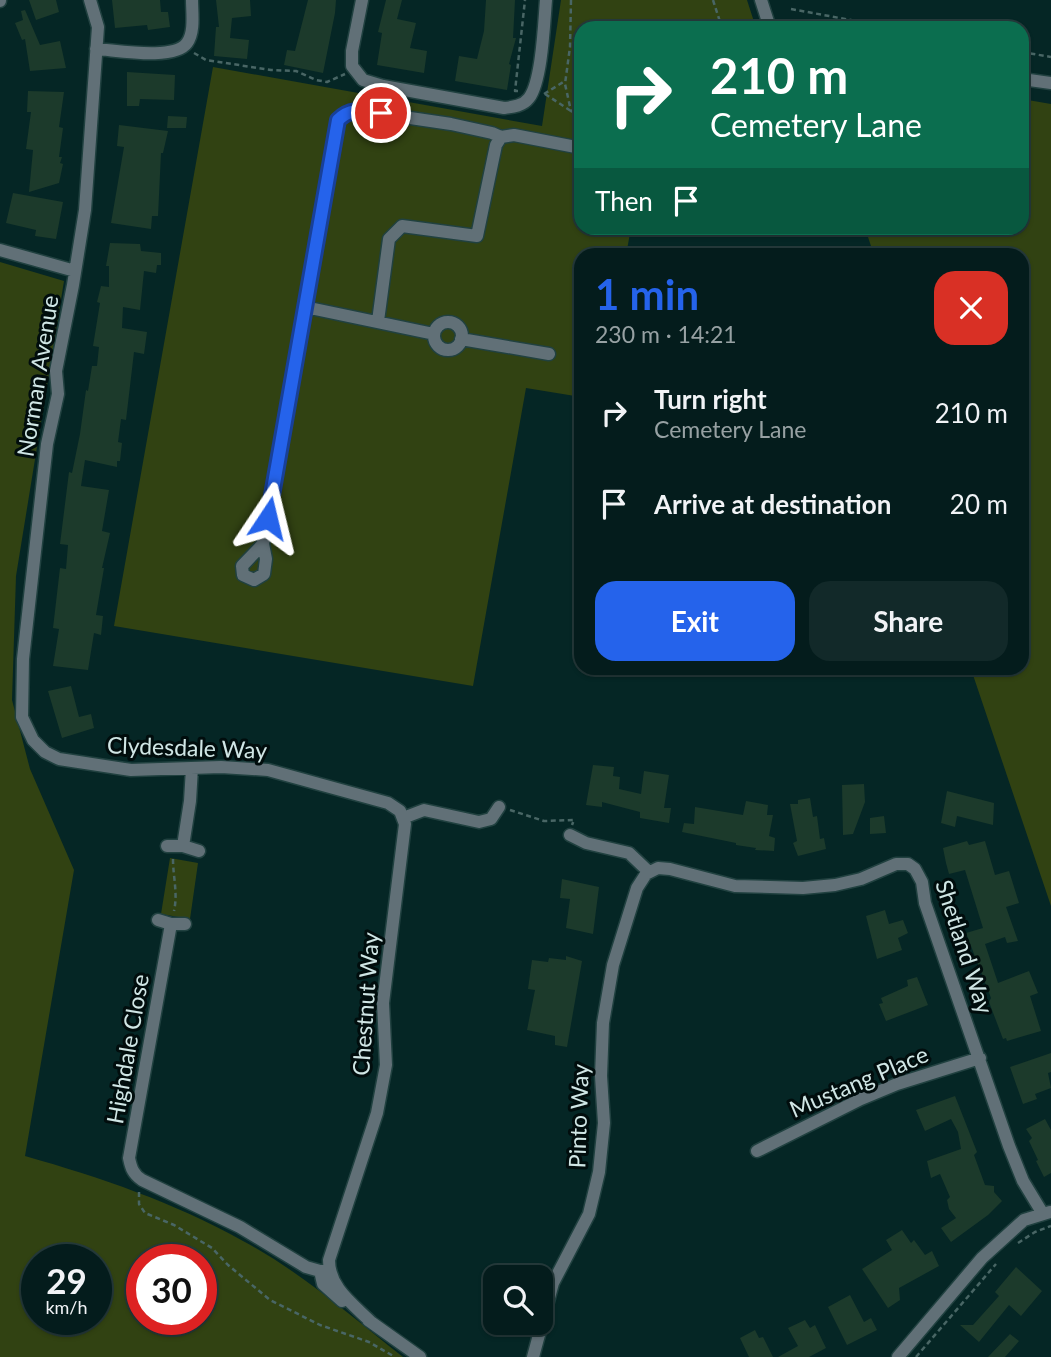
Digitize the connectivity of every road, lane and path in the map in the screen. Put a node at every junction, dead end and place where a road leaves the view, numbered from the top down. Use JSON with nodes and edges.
{"nodes":[{"id":1,"x":90,"y":0,"type":"edge"},
{"id":2,"x":192,"y":0,"type":"edge"},
{"id":3,"x":362,"y":0,"type":"edge"},
{"id":4,"x":525,"y":0,"type":"edge"},
{"id":5,"x":546,"y":0,"type":"edge"},
{"id":6,"x":571,"y":0,"type":"edge"},
{"id":7,"x":713,"y":0,"type":"edge"},
{"id":8,"x":761,"y":0,"type":"edge"},
{"id":9,"x":791,"y":9,"type":"dead end"},
{"id":10,"x":720,"y":21,"type":"edge"},
{"id":11,"x":768,"y":21,"type":"edge"},
{"id":12,"x":856,"y":21,"type":"edge"},
{"id":13,"x":182,"y":47,"type":"junction"},
{"id":14,"x":96,"y":49,"type":"junction"},
{"id":15,"x":1029,"y":53,"type":"edge"},
{"id":16,"x":1051,"y":57,"type":"edge"},
{"id":17,"x":354,"y":69,"type":"junction"},
{"id":18,"x":1029,"y":80,"type":"edge"},
{"id":19,"x":565,"y":81,"type":"junction"},
{"id":20,"x":1051,"y":83,"type":"edge"},
{"id":21,"x":533,"y":89,"type":"junction"},
{"id":22,"x":571,"y":111,"type":"junction"},
{"id":23,"x":574,"y":112,"type":"edge"},
{"id":24,"x":501,"y":137,"type":"junction"},
{"id":25,"x":574,"y":147,"type":"edge"},
{"id":26,"x":0,"y":250,"type":"edge"},
{"id":27,"x":75,"y":271,"type":"junction"},
{"id":28,"x":305,"y":307,"type":"junction"},
{"id":29,"x":378,"y":321,"type":"junction"},
{"id":30,"x":549,"y":354,"type":"dead end"},
{"id":31,"x":263,"y":544,"type":"dead end"},
{"id":32,"x":45,"y":752,"type":"joint"},
{"id":33,"x":192,"y":768,"type":"junction"},
{"id":34,"x":499,"y":807,"type":"joint"},
{"id":35,"x":403,"y":818,"type":"junction"},
{"id":36,"x":570,"y":835,"type":"joint"},
{"id":37,"x":167,"y":846,"type":"dead end"},
{"id":38,"x":183,"y":846,"type":"junction"},
{"id":39,"x":199,"y":851,"type":"dead end"},
{"id":40,"x":649,"y":872,"type":"junction"},
{"id":41,"x":158,"y":920,"type":"dead end"},
{"id":42,"x":171,"y":924,"type":"junction"},
{"id":43,"x":185,"y":924,"type":"dead end"},
{"id":44,"x":979,"y":1058,"type":"junction"},
{"id":45,"x":757,"y":1151,"type":"dead end"},
{"id":46,"x":139,"y":1178,"type":"junction"},
{"id":47,"x":1047,"y":1213,"type":"edge"},
{"id":48,"x":1051,"y":1226,"type":"edge"},
{"id":49,"x":1015,"y":1246,"type":"dead end"},
{"id":50,"x":997,"y":1262,"type":"dead end"},
{"id":51,"x":324,"y":1271,"type":"junction"},
{"id":52,"x":395,"y":1357,"type":"edge"},
{"id":53,"x":420,"y":1357,"type":"edge"},
{"id":54,"x":533,"y":1357,"type":"edge"},
{"id":55,"x":898,"y":1357,"type":"edge"},
{"id":56,"x":916,"y":1357,"type":"edge"}],
"edges":[{"from":1,"to":14,"type":"street","name":"Norman Avenue"},
{"from":2,"to":13,"type":"street"},
{"from":3,"to":17,"type":"street"},
{"from":4,"to":21,"type":"path"},
{"from":5,"to":21,"type":"street"},
{"from":6,"to":19,"type":"path"},
{"from":7,"to":10,"type":"path"},
{"from":8,"to":11,"type":"street"},
{"from":9,"to":12,"type":"path"},
{"from":13,"to":14,"type":"street"},
{"from":13,"to":17,"type":"path"},
{"from":14,"to":27,"type":"street","name":"Norman Avenue"},
{"from":15,"to":16,"type":"path"},
{"from":17,"to":21,"type":"street"},
{"from":18,"to":20,"type":"street"},
{"from":19,"to":22,"type":"path"},
{"from":19,"to":22,"type":"path"},
{"from":22,"to":23,"type":"path"},
{"from":24,"to":25,"type":"street"},
{"from":24,"to":28,"type":"street"},
{"from":24,"to":29,"type":"street"},
{"from":26,"to":27,"type":"street"},
{"from":27,"to":32,"type":"street","name":"Norman Avenue"},
{"from":28,"to":29,"type":"street"},
{"from":28,"to":31,"type":"street"},
{"from":29,"to":30,"type":"street"},
{"from":32,"to":33,"type":"street","name":"Clydesdale Way"},
{"from":33,"to":35,"type":"street","name":"Clydesdale Way"},
{"from":33,"to":38,"type":"street"},
{"from":34,"to":35,"type":"street"},
{"from":34,"to":36,"type":"path"},
{"from":35,"to":51,"type":"street","name":"Chestnut Way"},
{"from":36,"to":40,"type":"street"},
{"from":37,"to":38,"type":"street"},
{"from":38,"to":39,"type":"street"},
{"from":38,"to":42,"type":"path"},
{"from":40,"to":44,"type":"street","name":"Shetland Way"},
{"from":40,"to":54,"type":"street","name":"Pinto Way"},
{"from":41,"to":42,"type":"street"},
{"from":42,"to":43,"type":"street"},
{"from":42,"to":46,"type":"street","name":"Highdale Close"},
{"from":44,"to":45,"type":"street","name":"Mustang Place"},
{"from":44,"to":47,"type":"street","name":"Shetland Way"},
{"from":46,"to":51,"type":"street"},
{"from":46,"to":52,"type":"path"},
{"from":47,"to":55,"type":"street"},
{"from":48,"to":49,"type":"path"},
{"from":50,"to":56,"type":"path"},
{"from":51,"to":53,"type":"street"}]}
